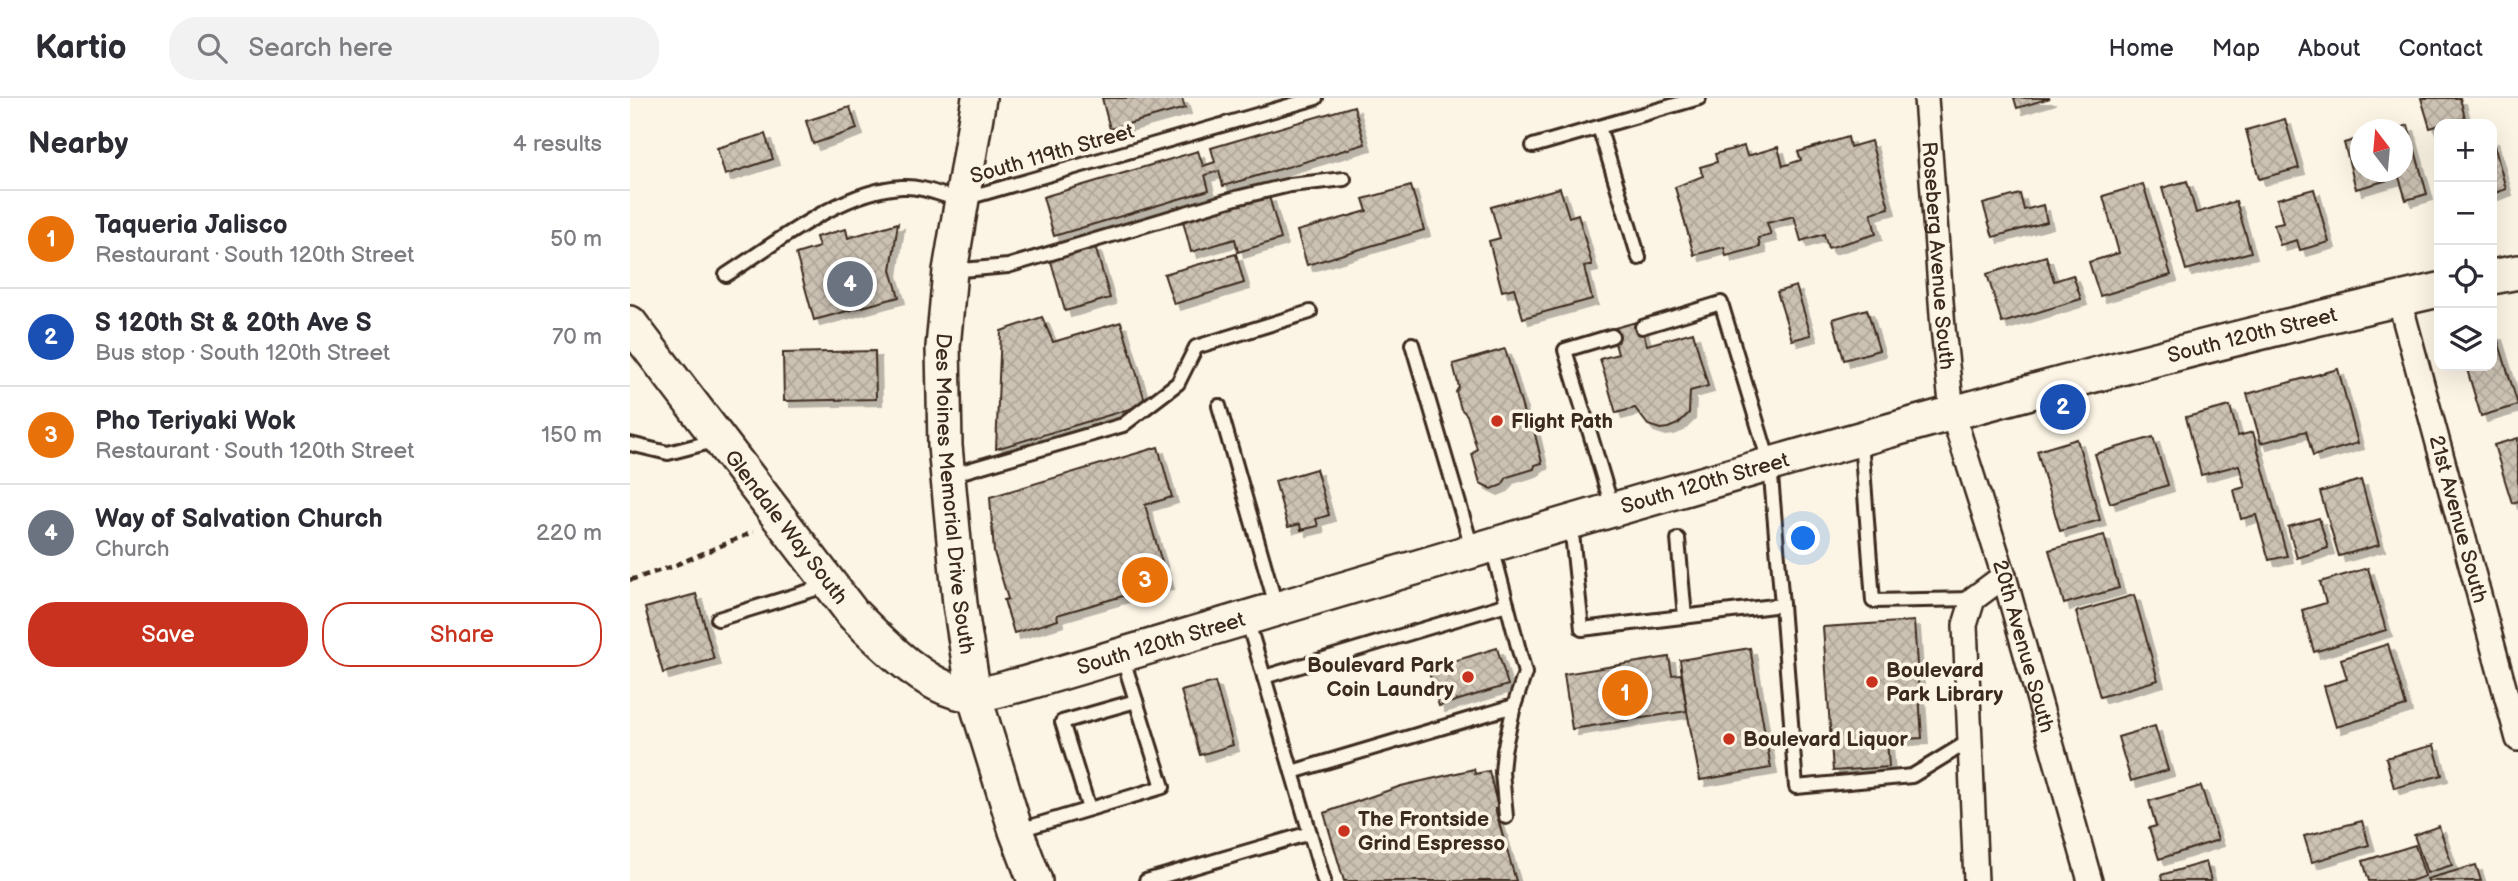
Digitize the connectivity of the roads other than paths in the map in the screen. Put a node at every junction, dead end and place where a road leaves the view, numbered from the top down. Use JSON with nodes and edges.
{"nodes":[{"id":1,"x":979,"y":98,"type":"edge"},
{"id":2,"x":1316,"y":98,"type":"edge"},
{"id":3,"x":1699,"y":98,"type":"edge"},
{"id":4,"x":1926,"y":98,"type":"edge"},
{"id":5,"x":1599,"y":127,"type":"junction"},
{"id":6,"x":1533,"y":146,"type":"dead end"},
{"id":7,"x":1345,"y":178,"type":"dead end"},
{"id":8,"x":960,"y":200,"type":"junction"},
{"id":9,"x":1639,"y":258,"type":"dead end"},
{"id":10,"x":950,"y":271,"type":"junction"},
{"id":11,"x":2518,"y":272,"type":"edge"},
{"id":12,"x":726,"y":275,"type":"dead end"},
{"id":13,"x":2497,"y":276,"type":"edge"},
{"id":14,"x":2434,"y":290,"type":"edge"},
{"id":15,"x":2399,"y":299,"type":"junction"},
{"id":16,"x":1310,"y":313,"type":"dead end"},
{"id":17,"x":630,"y":323,"type":"edge"},
{"id":18,"x":1642,"y":327,"type":"dead end"},
{"id":19,"x":1612,"y":336,"type":"dead end"},
{"id":20,"x":1412,"y":344,"type":"dead end"},
{"id":21,"x":1219,"y":406,"type":"dead end"},
{"id":22,"x":1952,"y":412,"type":"junction"},
{"id":23,"x":719,"y":440,"type":"junction"},
{"id":24,"x":1861,"y":440,"type":"junction"},
{"id":25,"x":630,"y":444,"type":"edge"},
{"id":26,"x":1770,"y":465,"type":"junction"},
{"id":27,"x":947,"y":476,"type":"junction"},
{"id":28,"x":1613,"y":511,"type":"junction"},
{"id":29,"x":1571,"y":523,"type":"junction"},
{"id":30,"x":1678,"y":539,"type":"dead end"},
{"id":31,"x":1482,"y":549,"type":"junction"},
{"id":32,"x":2004,"y":576,"type":"junction"},
{"id":33,"x":830,"y":585,"type":"junction"},
{"id":34,"x":1973,"y":599,"type":"junction"},
{"id":35,"x":1507,"y":604,"type":"junction"},
{"id":36,"x":1782,"y":605,"type":"junction"},
{"id":37,"x":1262,"y":614,"type":"junction"},
{"id":38,"x":1685,"y":617,"type":"junction"},
{"id":39,"x":718,"y":619,"type":"dead end"},
{"id":40,"x":1122,"y":655,"type":"junction"},
{"id":41,"x":1264,"y":677,"type":"junction"},
{"id":42,"x":974,"y":695,"type":"junction"},
{"id":43,"x":1136,"y":701,"type":"junction"},
{"id":44,"x":1514,"y":706,"type":"junction"},
{"id":45,"x":2518,"y":739,"type":"edge"},
{"id":46,"x":1971,"y":740,"type":"junction"},
{"id":47,"x":1292,"y":772,"type":"junction"},
{"id":48,"x":1089,"y":809,"type":"junction"},
{"id":49,"x":1506,"y":817,"type":"dead end"},
{"id":50,"x":1016,"y":831,"type":"junction"},
{"id":51,"x":1310,"y":833,"type":"junction"},
{"id":52,"x":1035,"y":881,"type":"edge"},
{"id":53,"x":1146,"y":881,"type":"edge"},
{"id":54,"x":1324,"y":881,"type":"edge"},
{"id":55,"x":1976,"y":881,"type":"edge"},
{"id":56,"x":2090,"y":881,"type":"edge"}],
"edges":[{"from":1,"to":8,"type":"street","name":"Des Moines Memorial Drive South"},
{"from":2,"to":8,"type":"lane","name":"South 119th Street"},
{"from":3,"to":5,"type":"lane"},
{"from":4,"to":22,"type":"street","name":"Roseberg Avenue South"},
{"from":5,"to":6,"type":"lane"},
{"from":5,"to":9,"type":"lane"},
{"from":7,"to":10,"type":"lane"},
{"from":8,"to":10,"type":"street","name":"Des Moines Memorial Drive South"},
{"from":8,"to":12,"type":"lane"},
{"from":10,"to":27,"type":"street","name":"Des Moines Memorial Drive South"},
{"from":11,"to":13,"type":"street"},
{"from":14,"to":15,"type":"street","name":"South 120th Street"},
{"from":15,"to":22,"type":"street","name":"South 120th Street"},
{"from":15,"to":45,"type":"street","name":"21st Avenue South"},
{"from":16,"to":27,"type":"lane"},
{"from":17,"to":23,"type":"street","name":"Glendale Way South"},
{"from":18,"to":26,"type":"lane"},
{"from":19,"to":28,"type":"lane"},
{"from":20,"to":31,"type":"lane"},
{"from":21,"to":37,"type":"lane"},
{"from":22,"to":24,"type":"street","name":"South 120th Street"},
{"from":22,"to":32,"type":"street","name":"20th Avenue South"},
{"from":23,"to":25,"type":"lane"},
{"from":23,"to":33,"type":"street","name":"Glendale Way South"},
{"from":24,"to":26,"type":"street","name":"South 120th Street"},
{"from":24,"to":34,"type":"lane"},
{"from":26,"to":28,"type":"street","name":"South 120th Street"},
{"from":26,"to":36,"type":"lane"},
{"from":27,"to":42,"type":"street","name":"Des Moines Memorial Drive South"},
{"from":28,"to":29,"type":"street","name":"South 120th Street"},
{"from":29,"to":31,"type":"street","name":"South 120th Street"},
{"from":29,"to":38,"type":"lane"},
{"from":30,"to":38,"type":"lane"},
{"from":31,"to":35,"type":"lane"},
{"from":31,"to":37,"type":"street","name":"South 120th Street"},
{"from":32,"to":34,"type":"street"},
{"from":32,"to":56,"type":"street","name":"20th Avenue South"},
{"from":33,"to":39,"type":"lane"},
{"from":33,"to":42,"type":"street","name":"Glendale Way South"},
{"from":34,"to":46,"type":"street"},
{"from":35,"to":41,"type":"lane"},
{"from":35,"to":44,"type":"lane"},
{"from":36,"to":38,"type":"lane"},
{"from":36,"to":46,"type":"lane"},
{"from":37,"to":40,"type":"street","name":"South 120th Street"},
{"from":37,"to":41,"type":"lane"},
{"from":40,"to":42,"type":"street","name":"South 120th Street"},
{"from":40,"to":43,"type":"lane"},
{"from":41,"to":47,"type":"lane"},
{"from":42,"to":50,"type":"street","name":"Des Moines Memorial Drive South"},
{"from":43,"to":48,"type":"lane"},
{"from":43,"to":48,"type":"lane"},
{"from":44,"to":47,"type":"lane"},
{"from":44,"to":49,"type":"lane"},
{"from":46,"to":55,"type":"street"},
{"from":47,"to":51,"type":"lane"},
{"from":48,"to":50,"type":"lane"},
{"from":50,"to":52,"type":"street","name":"Des Moines Memorial Drive South"},
{"from":51,"to":53,"type":"lane"},
{"from":51,"to":54,"type":"lane"}]}
